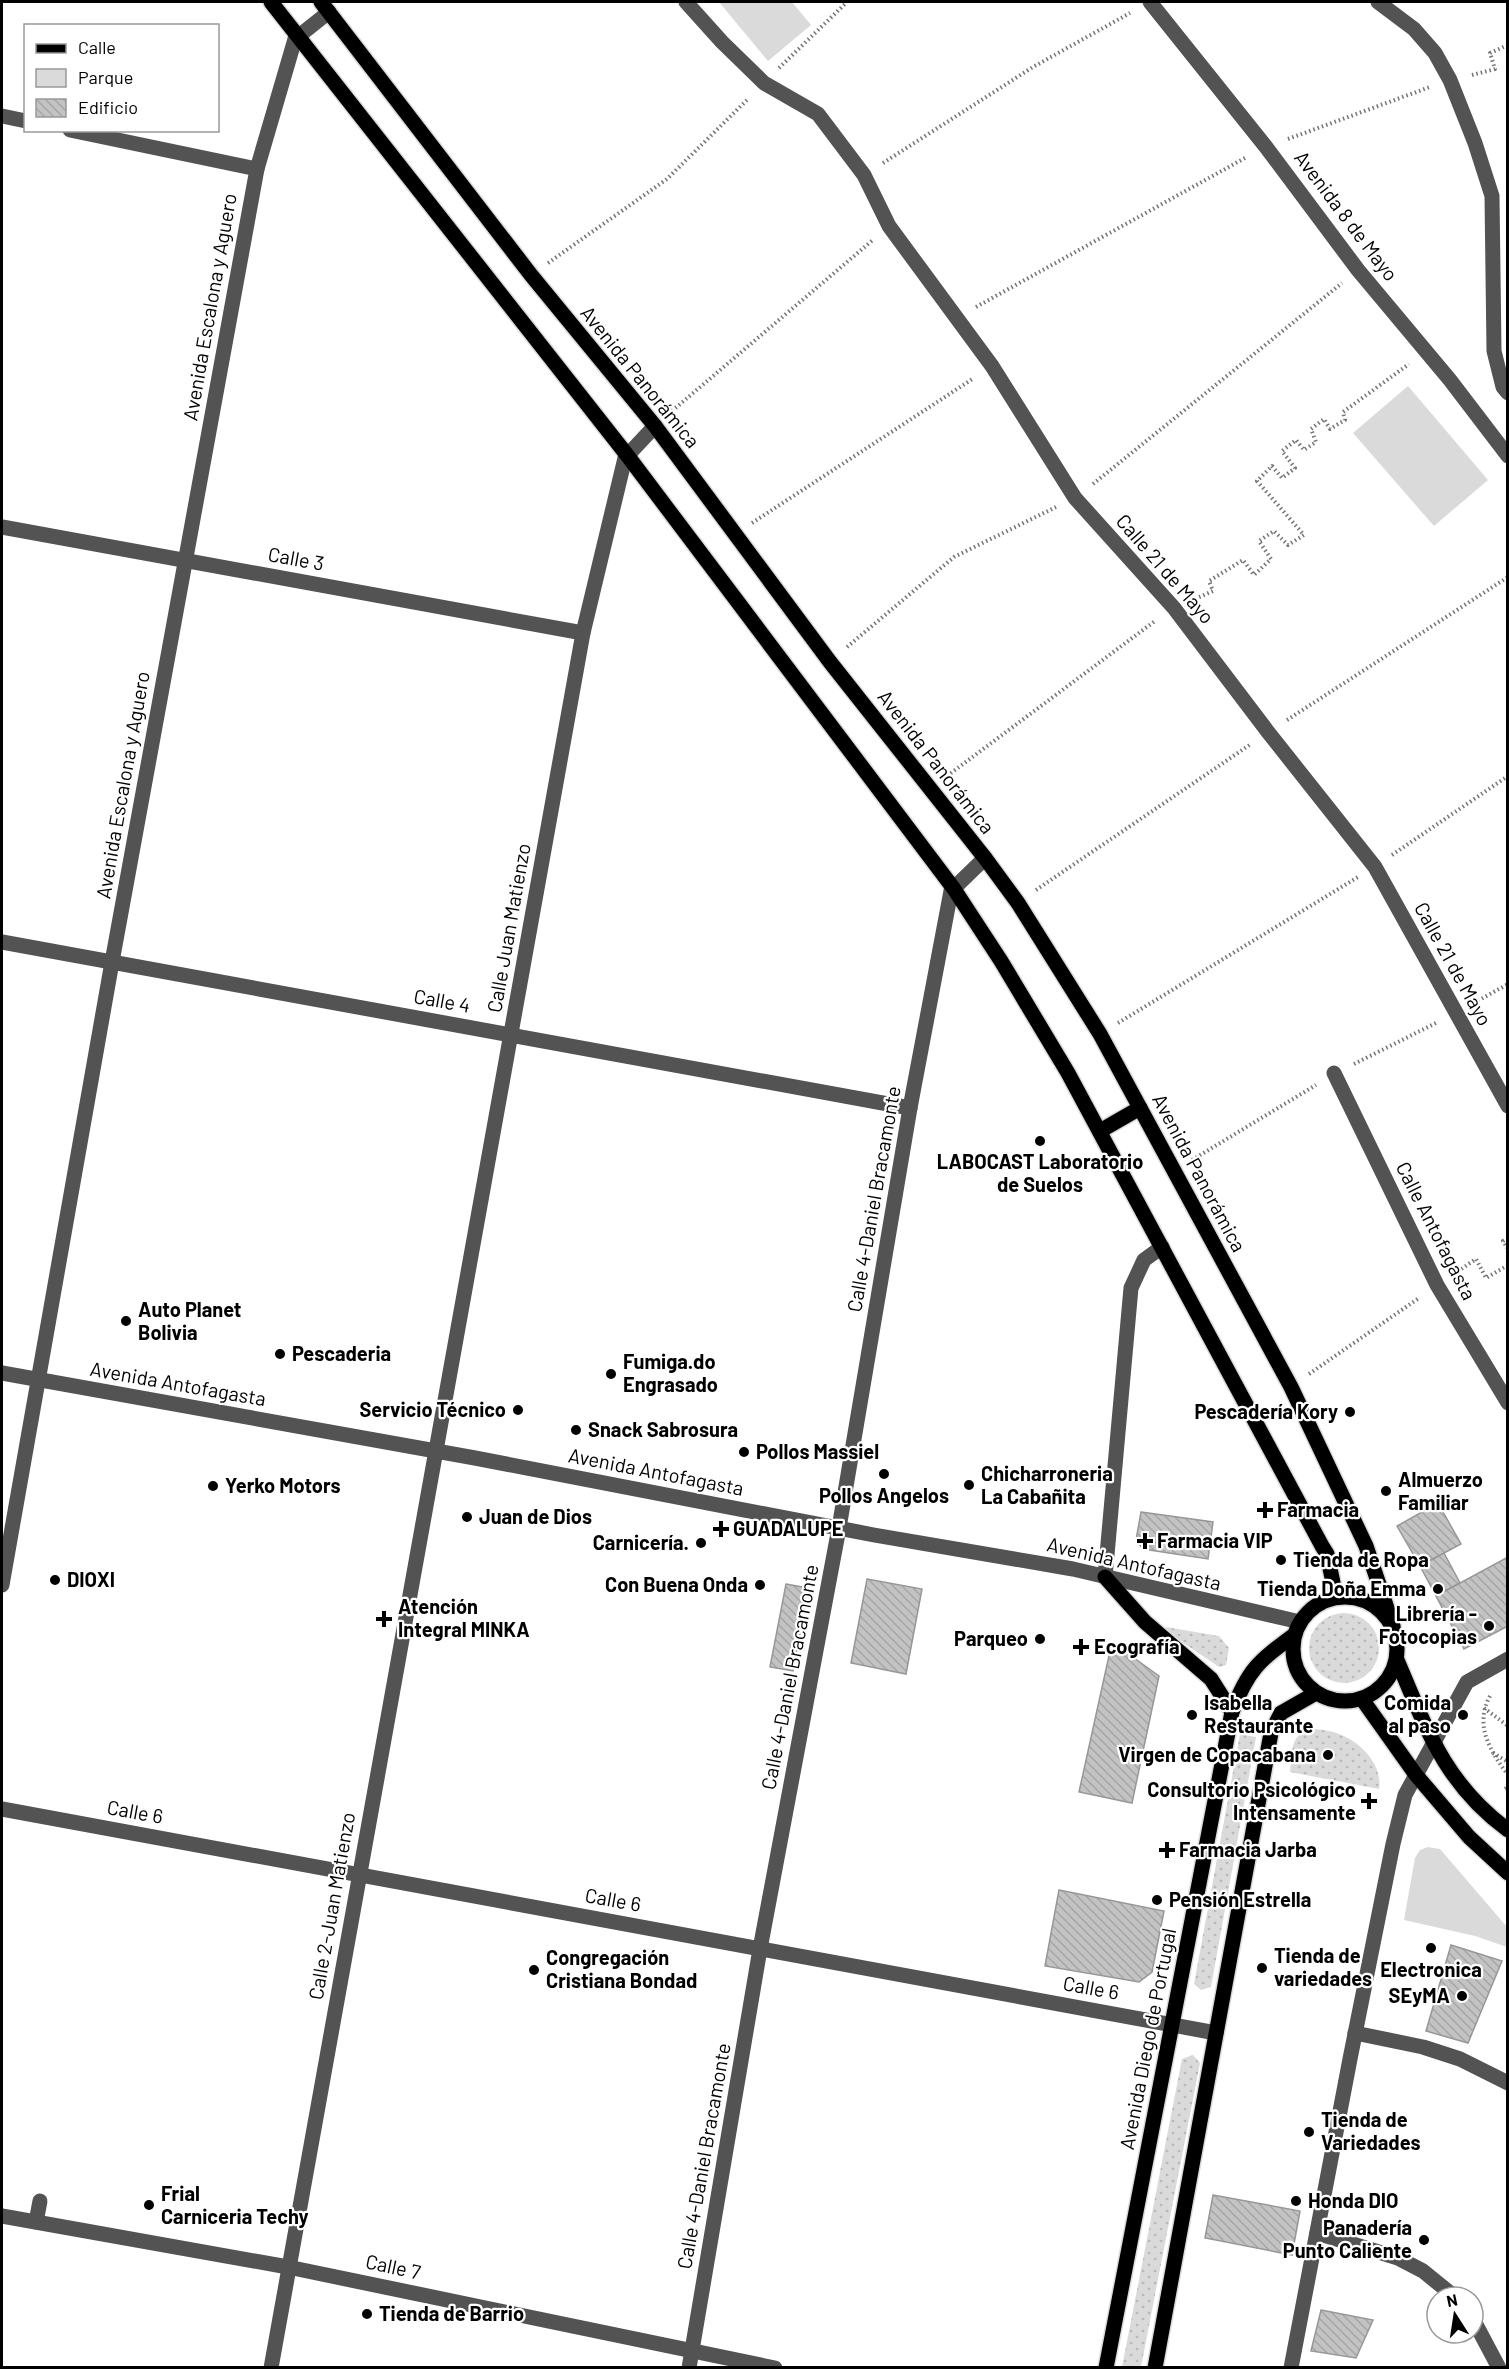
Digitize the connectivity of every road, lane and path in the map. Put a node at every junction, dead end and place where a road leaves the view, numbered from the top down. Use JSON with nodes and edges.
{"nodes":[{"id":1,"x":271,"y":2,"type":"edge"},
{"id":2,"x":686,"y":2,"type":"edge"},
{"id":3,"x":847,"y":2,"type":"edge"},
{"id":4,"x":1150,"y":2,"type":"edge"},
{"id":5,"x":1378,"y":2,"type":"edge"},
{"id":6,"x":325,"y":7,"type":"edge"},
{"id":7,"x":298,"y":34,"type":"junction"},
{"id":8,"x":1508,"y":45,"type":"edge"},
{"id":9,"x":1450,"y":80,"type":"junction"},
{"id":10,"x":764,"y":83,"type":"junction"},
{"id":11,"x":2,"y":116,"type":"edge"},
{"id":12,"x":24,"y":121,"type":"edge"},
{"id":13,"x":80,"y":132,"type":"edge"},
{"id":14,"x":1266,"y":147,"type":"junction"},
{"id":15,"x":257,"y":169,"type":"junction"},
{"id":16,"x":864,"y":175,"type":"junction"},
{"id":17,"x":889,"y":226,"type":"junction"},
{"id":18,"x":1358,"y":270,"type":"junction"},
{"id":19,"x":531,"y":275,"type":"junction"},
{"id":20,"x":957,"y":317,"type":"junction"},
{"id":21,"x":1426,"y":351,"type":"junction"},
{"id":22,"x":992,"y":366,"type":"junction"},
{"id":23,"x":1508,"y":393,"type":"edge"},
{"id":24,"x":655,"y":426,"type":"junction"},
{"id":25,"x":627,"y":455,"type":"junction"},
{"id":26,"x":1508,"y":456,"type":"edge"},
{"id":27,"x":1075,"y":498,"type":"junction"},
{"id":28,"x":2,"y":527,"type":"edge"},
{"id":29,"x":734,"y":535,"type":"junction"},
{"id":30,"x":185,"y":560,"type":"junction"},
{"id":31,"x":1174,"y":608,"type":"junction"},
{"id":32,"x":583,"y":633,"type":"junction"},
{"id":33,"x":830,"y":662,"type":"junction"},
{"id":34,"x":1508,"y":776,"type":"edge"},
{"id":35,"x":929,"y":789,"type":"junction"},
{"id":36,"x":985,"y":858,"type":"junction"},
{"id":37,"x":1375,"y":867,"type":"junction"},
{"id":38,"x":954,"y":889,"type":"junction"},
{"id":39,"x":2,"y":942,"type":"edge"},
{"id":40,"x":112,"y":962,"type":"junction"},
{"id":41,"x":1100,"y":1034,"type":"junction"},
{"id":42,"x":512,"y":1035,"type":"junction"},
{"id":43,"x":1334,"y":1073,"type":"dead end"},
{"id":44,"x":1508,"y":1106,"type":"edge"},
{"id":45,"x":910,"y":1108,"type":"junction"},
{"id":46,"x":1140,"y":1108,"type":"junction"},
{"id":47,"x":1100,"y":1131,"type":"junction"},
{"id":48,"x":1508,"y":1238,"type":"edge"},
{"id":49,"x":1162,"y":1247,"type":"junction"},
{"id":50,"x":1508,"y":1249,"type":"edge"},
{"id":51,"x":1508,"y":1265,"type":"edge"},
{"id":52,"x":1437,"y":1285,"type":"junction"},
{"id":53,"x":2,"y":1373,"type":"edge"},
{"id":54,"x":39,"y":1380,"type":"junction"},
{"id":55,"x":1291,"y":1387,"type":"junction"},
{"id":56,"x":1508,"y":1403,"type":"edge"},
{"id":57,"x":435,"y":1451,"type":"junction"},
{"id":58,"x":839,"y":1528,"type":"junction"},
{"id":59,"x":1105,"y":1577,"type":"junction"},
{"id":60,"x":2,"y":1586,"type":"edge"},
{"id":61,"x":1336,"y":1597,"type":"junction"},
{"id":62,"x":1393,"y":1626,"type":"junction"},
{"id":63,"x":1297,"y":1629,"type":"junction"},
{"id":64,"x":1508,"y":1659,"type":"edge"},
{"id":65,"x":1397,"y":1660,"type":"junction"},
{"id":66,"x":1316,"y":1693,"type":"junction"},
{"id":67,"x":1362,"y":1699,"type":"junction"},
{"id":68,"x":1232,"y":1712,"type":"junction"},
{"id":69,"x":1508,"y":1726,"type":"edge"},
{"id":70,"x":1433,"y":1745,"type":"junction"},
{"id":71,"x":1493,"y":1752,"type":"junction"},
{"id":72,"x":1508,"y":1762,"type":"edge"},
{"id":73,"x":1416,"y":1775,"type":"junction"},
{"id":74,"x":1508,"y":1775,"type":"edge"},
{"id":75,"x":2,"y":1809,"type":"edge"},
{"id":76,"x":1508,"y":1830,"type":"edge"},
{"id":77,"x":1508,"y":1873,"type":"edge"},
{"id":78,"x":359,"y":1875,"type":"junction"},
{"id":79,"x":760,"y":1948,"type":"junction"},
{"id":80,"x":1172,"y":2025,"type":"junction"},
{"id":81,"x":1216,"y":2033,"type":"junction"},
{"id":82,"x":1355,"y":2033,"type":"junction"},
{"id":83,"x":1508,"y":2083,"type":"edge"},
{"id":84,"x":40,"y":2202,"type":"dead end"},
{"id":85,"x":2,"y":2216,"type":"edge"},
{"id":86,"x":36,"y":2222,"type":"junction"},
{"id":87,"x":1317,"y":2233,"type":"junction"},
{"id":88,"x":288,"y":2266,"type":"junction"},
{"id":89,"x":1440,"y":2285,"type":"edge"},
{"id":90,"x":1485,"y":2341,"type":"edge"},
{"id":91,"x":692,"y":2352,"type":"junction"},
{"id":92,"x":271,"y":2367,"type":"edge"},
{"id":93,"x":689,"y":2367,"type":"edge"},
{"id":94,"x":775,"y":2367,"type":"edge"},
{"id":95,"x":1106,"y":2367,"type":"edge"},
{"id":96,"x":1155,"y":2367,"type":"edge"},
{"id":97,"x":1291,"y":2367,"type":"edge"},
{"id":98,"x":1499,"y":2367,"type":"edge"}],
"edges":[{"from":1,"to":7,"type":"main road"},
{"from":2,"to":10,"type":"street","name":"Calle 21 de Mayo"},
{"from":3,"to":10,"type":"path"},
{"from":4,"to":14,"type":"street","name":"Avenida 8 de Mayo"},
{"from":4,"to":16,"type":"path"},
{"from":5,"to":9,"type":"street"},
{"from":6,"to":7,"type":"street"},
{"from":6,"to":19,"type":"main road","name":"Avenida Panorámica"},
{"from":7,"to":15,"type":"street","name":"Avenida Escalona y Aguero"},
{"from":7,"to":25,"type":"main road"},
{"from":8,"to":9,"type":"path"},
{"from":9,"to":14,"type":"path"},
{"from":9,"to":23,"type":"street"},
{"from":10,"to":16,"type":"street","name":"Calle 21 de Mayo"},
{"from":10,"to":19,"type":"path"},
{"from":11,"to":12,"type":"street"},
{"from":13,"to":15,"type":"street"},
{"from":14,"to":18,"type":"street","name":"Avenida 8 de Mayo"},
{"from":14,"to":20,"type":"path"},
{"from":15,"to":30,"type":"street","name":"Avenida Escalona y Aguero"},
{"from":16,"to":17,"type":"street","name":"Calle 21 de Mayo"},
{"from":17,"to":20,"type":"street","name":"Calle 21 de Mayo"},
{"from":17,"to":24,"type":"path"},
{"from":18,"to":21,"type":"street","name":"Avenida 8 de Mayo"},
{"from":18,"to":27,"type":"path"},
{"from":19,"to":24,"type":"main road","name":"Avenida Panorámica"},
{"from":20,"to":22,"type":"street","name":"Calle 21 de Mayo"},
{"from":21,"to":26,"type":"street","name":"Avenida 8 de Mayo"},
{"from":21,"to":31,"type":"path"},
{"from":22,"to":27,"type":"street","name":"Calle 21 de Mayo"},
{"from":22,"to":29,"type":"path"},
{"from":24,"to":25,"type":"street"},
{"from":24,"to":29,"type":"main road","name":"Avenida Panorámica"},
{"from":25,"to":32,"type":"street","name":"Calle Juan Matienzo"},
{"from":25,"to":38,"type":"main road"},
{"from":27,"to":31,"type":"street","name":"Calle 21 de Mayo"},
{"from":27,"to":33,"type":"path"},
{"from":28,"to":30,"type":"street","name":"Calle 3"},
{"from":29,"to":33,"type":"main road","name":"Avenida Panorámica"},
{"from":30,"to":32,"type":"street","name":"Calle 3"},
{"from":30,"to":40,"type":"street","name":"Avenida Escalona y Aguero"},
{"from":31,"to":35,"type":"path"},
{"from":31,"to":37,"type":"street","name":"Calle 21 de Mayo"},
{"from":32,"to":42,"type":"street","name":"Calle Juan Matienzo"},
{"from":33,"to":35,"type":"main road","name":"Avenida Panorámica"},
{"from":34,"to":37,"type":"path"},
{"from":35,"to":36,"type":"main road","name":"Avenida Panorámica"},
{"from":36,"to":38,"type":"street"},
{"from":36,"to":41,"type":"main road","name":"Avenida Panorámica"},
{"from":37,"to":41,"type":"path"},
{"from":37,"to":44,"type":"street","name":"Calle 21 de Mayo"},
{"from":38,"to":45,"type":"street","name":"Calle 4-Daniel Bracamonte"},
{"from":38,"to":47,"type":"main road"},
{"from":39,"to":40,"type":"street","name":"Calle 4"},
{"from":40,"to":42,"type":"street","name":"Calle 4"},
{"from":40,"to":54,"type":"street","name":"Avenida Escalona y Aguero"},
{"from":41,"to":46,"type":"main road","name":"Avenida Panorámica"},
{"from":42,"to":45,"type":"street","name":"Calle 4"},
{"from":42,"to":57,"type":"street","name":"Calle Juan Matienzo"},
{"from":43,"to":52,"type":"street","name":"Calle Antofagasta"},
{"from":45,"to":58,"type":"street","name":"Calle 4-Daniel Bracamonte"},
{"from":46,"to":47,"type":"main road"},
{"from":46,"to":55,"type":"main road","name":"Avenida Panorámica"},
{"from":47,"to":49,"type":"main road"},
{"from":48,"to":50,"type":"path"},
{"from":49,"to":59,"type":"street"},
{"from":49,"to":61,"type":"main road"},
{"from":51,"to":52,"type":"path"},
{"from":52,"to":55,"type":"path"},
{"from":52,"to":56,"type":"street","name":"Calle Antofagasta"},
{"from":53,"to":54,"type":"street","name":"Avenida Antofagasta"},
{"from":54,"to":57,"type":"street","name":"Avenida Antofagasta"},
{"from":54,"to":60,"type":"street","name":"Avenida Escalona y Aguero"},
{"from":55,"to":62,"type":"main road","name":"Avenida Panorámica"},
{"from":57,"to":58,"type":"street","name":"Avenida Antofagasta"},
{"from":57,"to":78,"type":"street","name":"Calle 2-Juan Matienzo"},
{"from":58,"to":59,"type":"street","name":"Avenida Antofagasta"},
{"from":58,"to":79,"type":"street","name":"Calle 4-Daniel Bracamonte"},
{"from":59,"to":63,"type":"street","name":"Avenida Antofagasta"},
{"from":59,"to":68,"type":"main road"},
{"from":61,"to":62,"type":"main road"},
{"from":61,"to":63,"type":"main road"},
{"from":62,"to":65,"type":"main road"},
{"from":63,"to":66,"type":"main road"},
{"from":63,"to":68,"type":"main road","name":"Avenida Diego de Portugal"},
{"from":64,"to":70,"type":"street"},
{"from":65,"to":67,"type":"main road"},
{"from":65,"to":70,"type":"main road"},
{"from":66,"to":67,"type":"main road"},
{"from":66,"to":81,"type":"main road"},
{"from":67,"to":73,"type":"main road"},
{"from":68,"to":80,"type":"main road","name":"Avenida Diego de Portugal"},
{"from":69,"to":71,"type":"path"},
{"from":70,"to":73,"type":"street"},
{"from":70,"to":76,"type":"main road"},
{"from":71,"to":72,"type":"path"},
{"from":71,"to":74,"type":"path"},
{"from":73,"to":77,"type":"main road"},
{"from":73,"to":82,"type":"street"},
{"from":75,"to":78,"type":"street","name":"Calle 6"},
{"from":78,"to":79,"type":"street","name":"Calle 6"},
{"from":78,"to":88,"type":"street","name":"Calle 2-Juan Matienzo"},
{"from":79,"to":80,"type":"street","name":"Calle 6"},
{"from":79,"to":91,"type":"street","name":"Calle 4-Daniel Bracamonte"},
{"from":80,"to":81,"type":"street","name":"Calle 6"},
{"from":80,"to":95,"type":"main road","name":"Avenida Diego de Portugal"},
{"from":81,"to":96,"type":"main road"},
{"from":82,"to":83,"type":"street"},
{"from":82,"to":87,"type":"street"},
{"from":84,"to":86,"type":"street"},
{"from":85,"to":86,"type":"street","name":"Calle 7"},
{"from":86,"to":88,"type":"street","name":"Calle 7"},
{"from":87,"to":89,"type":"street"},
{"from":87,"to":97,"type":"street"},
{"from":88,"to":91,"type":"street","name":"Calle 7"},
{"from":88,"to":92,"type":"street","name":"Calle 2-Juan Matienzo"},
{"from":90,"to":98,"type":"street"},
{"from":91,"to":93,"type":"street","name":"Calle 4-Daniel Bracamonte"},
{"from":91,"to":94,"type":"street","name":"Calle 7"}]}
